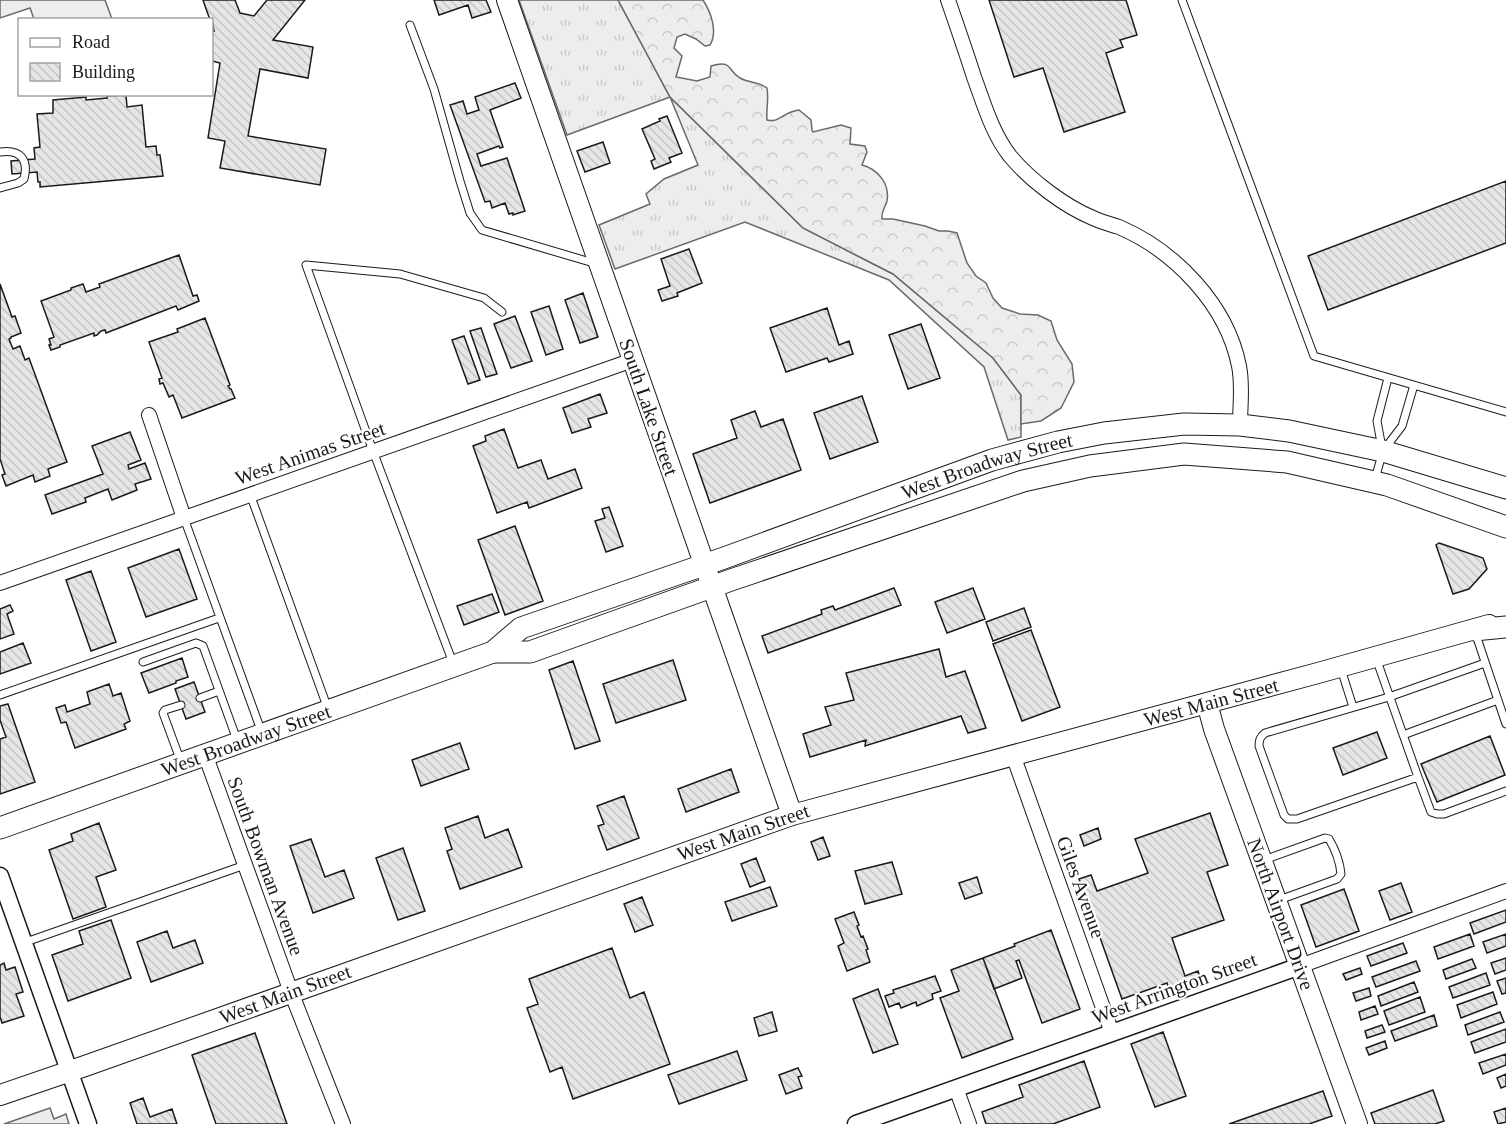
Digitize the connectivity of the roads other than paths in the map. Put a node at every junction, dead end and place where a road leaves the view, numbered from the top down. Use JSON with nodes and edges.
{"nodes":[{"id":1,"x":507,"y":0,"type":"edge"},
{"id":2,"x":948,"y":0,"type":"edge"},
{"id":3,"x":1182,"y":0,"type":"edge"},
{"id":4,"x":410,"y":25,"type":"dead end"},
{"id":5,"x":0,"y":152,"type":"edge"},
{"id":6,"x":0,"y":188,"type":"edge"},
{"id":7,"x":599,"y":265,"type":"junction"},
{"id":8,"x":501,"y":312,"type":"dead end"},
{"id":9,"x":633,"y":360,"type":"junction"},
{"id":10,"x":1388,"y":378,"type":"junction"},
{"id":11,"x":1414,"y":385,"type":"junction"},
{"id":12,"x":1506,"y":412,"type":"edge"},
{"id":13,"x":149,"y":415,"type":"dead end"},
{"id":14,"x":1240,"y":425,"type":"junction"},
{"id":15,"x":373,"y":451,"type":"junction"},
{"id":16,"x":1383,"y":451,"type":"junction"},
{"id":17,"x":1374,"y":482,"type":"junction"},
{"id":18,"x":1506,"y":488,"type":"edge"},
{"id":19,"x":250,"y":494,"type":"junction"},
{"id":20,"x":184,"y":518,"type":"junction"},
{"id":21,"x":1506,"y":527,"type":"edge"},
{"id":22,"x":704,"y":565,"type":"junction"},
{"id":23,"x":0,"y":583,"type":"edge"},
{"id":24,"x":713,"y":587,"type":"junction"},
{"id":25,"x":219,"y":618,"type":"junction"},
{"id":26,"x":1505,"y":621,"type":"edge"},
{"id":27,"x":1474,"y":630,"type":"junction"},
{"id":28,"x":493,"y":652,"type":"junction"},
{"id":29,"x":1376,"y":657,"type":"junction"},
{"id":30,"x":143,"y":662,"type":"dead end"},
{"id":31,"x":1485,"y":663,"type":"junction"},
{"id":32,"x":454,"y":666,"type":"junction"},
{"id":33,"x":1340,"y":667,"type":"junction"},
{"id":34,"x":219,"y":691,"type":"junction"},
{"id":35,"x":0,"y":694,"type":"edge"},
{"id":36,"x":1389,"y":697,"type":"junction"},
{"id":37,"x":200,"y":698,"type":"dead end"},
{"id":38,"x":1498,"y":700,"type":"junction"},
{"id":39,"x":1207,"y":703,"type":"junction"},
{"id":40,"x":181,"y":705,"type":"dead end"},
{"id":41,"x":1353,"y":707,"type":"junction"},
{"id":42,"x":328,"y":710,"type":"junction"},
{"id":43,"x":1506,"y":724,"type":"edge"},
{"id":44,"x":262,"y":734,"type":"junction"},
{"id":45,"x":1403,"y":735,"type":"junction"},
{"id":46,"x":238,"y":743,"type":"junction"},
{"id":47,"x":205,"y":754,"type":"junction"},
{"id":48,"x":1013,"y":755,"type":"junction"},
{"id":49,"x":181,"y":763,"type":"junction"},
{"id":50,"x":1418,"y":777,"type":"junction"},
{"id":51,"x":1506,"y":791,"type":"edge"},
{"id":52,"x":792,"y":814,"type":"junction"},
{"id":53,"x":0,"y":828,"type":"edge"},
{"id":54,"x":1262,"y":861,"type":"junction"},
{"id":55,"x":245,"y":865,"type":"junction"},
{"id":56,"x":0,"y":876,"type":"edge"},
{"id":57,"x":1506,"y":891,"type":"edge"},
{"id":58,"x":1277,"y":901,"type":"junction"},
{"id":59,"x":23,"y":943,"type":"junction"},
{"id":60,"x":1300,"y":966,"type":"junction"},
{"id":61,"x":291,"y":992,"type":"junction"},
{"id":62,"x":1112,"y":1033,"type":"junction"},
{"id":63,"x":68,"y":1071,"type":"junction"},
{"id":64,"x":956,"y":1088,"type":"junction"},
{"id":65,"x":0,"y":1095,"type":"edge"},
{"id":66,"x":88,"y":1124,"type":"edge"},
{"id":67,"x":342,"y":1124,"type":"edge"},
{"id":68,"x":856,"y":1124,"type":"edge"},
{"id":69,"x":969,"y":1124,"type":"edge"},
{"id":70,"x":1357,"y":1124,"type":"edge"}],
"edges":[{"from":1,"to":7,"type":"main road","name":"South Lake Street"},
{"from":2,"to":14,"type":"street"},
{"from":3,"to":10,"type":"lane"},
{"from":4,"to":7,"type":"lane"},
{"from":5,"to":6,"type":"lane"},
{"from":7,"to":9,"type":"main road","name":"South Lake Street"},
{"from":8,"to":15,"type":"lane"},
{"from":9,"to":15,"type":"street","name":"West Animas Street"},
{"from":9,"to":22,"type":"main road","name":"South Lake Street"},
{"from":10,"to":11,"type":"lane"},
{"from":10,"to":16,"type":"lane"},
{"from":11,"to":12,"type":"lane"},
{"from":11,"to":16,"type":"lane"},
{"from":13,"to":20,"type":"street"},
{"from":14,"to":16,"type":"main road","name":"West Broadway Street"},
{"from":14,"to":22,"type":"main road","name":"West Broadway Street"},
{"from":15,"to":19,"type":"street","name":"West Animas Street"},
{"from":15,"to":32,"type":"lane"},
{"from":16,"to":17,"type":"lane"},
{"from":16,"to":18,"type":"main road","name":"West Broadway Street"},
{"from":17,"to":21,"type":"main road","name":"West Broadway Street"},
{"from":17,"to":24,"type":"main road","name":"West Broadway Street"},
{"from":19,"to":20,"type":"street","name":"West Animas Street"},
{"from":19,"to":42,"type":"lane"},
{"from":20,"to":23,"type":"street","name":"West Animas Street"},
{"from":20,"to":25,"type":"lane"},
{"from":22,"to":24,"type":"main road","name":"South Lake Street"},
{"from":22,"to":28,"type":"main road","name":"West Broadway Street"},
{"from":24,"to":28,"type":"main road","name":"West Broadway Street"},
{"from":24,"to":52,"type":"main road","name":"South Lake Street"},
{"from":25,"to":35,"type":"lane"},
{"from":25,"to":44,"type":"lane"},
{"from":26,"to":27,"type":"main road"},
{"from":27,"to":29,"type":"main road","name":"West Main Street"},
{"from":27,"to":31,"type":"lane"},
{"from":28,"to":32,"type":"main road","name":"West Broadway Street"},
{"from":29,"to":33,"type":"main road","name":"West Main Street"},
{"from":29,"to":36,"type":"lane"},
{"from":30,"to":34,"type":"lane"},
{"from":31,"to":36,"type":"lane"},
{"from":31,"to":38,"type":"lane"},
{"from":32,"to":42,"type":"main road","name":"West Broadway Street"},
{"from":33,"to":39,"type":"main road","name":"West Main Street"},
{"from":33,"to":41,"type":"lane"},
{"from":34,"to":37,"type":"lane"},
{"from":34,"to":46,"type":"lane"},
{"from":36,"to":41,"type":"lane"},
{"from":36,"to":45,"type":"lane"},
{"from":38,"to":43,"type":"lane"},
{"from":38,"to":45,"type":"lane"},
{"from":39,"to":48,"type":"main road","name":"West Main Street"},
{"from":39,"to":54,"type":"main road","name":"North Airport Drive"},
{"from":40,"to":49,"type":"lane"},
{"from":41,"to":50,"type":"lane"},
{"from":42,"to":44,"type":"main road","name":"West Broadway Street"},
{"from":44,"to":46,"type":"main road","name":"West Broadway Street"},
{"from":45,"to":50,"type":"lane"},
{"from":46,"to":47,"type":"main road","name":"West Broadway Street"},
{"from":47,"to":49,"type":"main road","name":"West Broadway Street"},
{"from":47,"to":55,"type":"street","name":"South Bowman Avenue"},
{"from":48,"to":52,"type":"main road","name":"West Main Street"},
{"from":48,"to":62,"type":"street","name":"Giles Avenue"},
{"from":49,"to":53,"type":"main road","name":"West Broadway Street"},
{"from":50,"to":51,"type":"lane"},
{"from":52,"to":61,"type":"main road","name":"West Main Street"},
{"from":54,"to":58,"type":"main road","name":"North Airport Drive"},
{"from":54,"to":58,"type":"lane"},
{"from":55,"to":59,"type":"lane"},
{"from":55,"to":61,"type":"street","name":"South Bowman Avenue"},
{"from":56,"to":59,"type":"street"},
{"from":57,"to":60,"type":"street","name":"West Arrington Street"},
{"from":58,"to":60,"type":"main road","name":"North Airport Drive"},
{"from":59,"to":63,"type":"street"},
{"from":60,"to":62,"type":"street","name":"West Arrington Street"},
{"from":60,"to":70,"type":"main road","name":"North Airport Drive"},
{"from":61,"to":63,"type":"main road","name":"West Main Street"},
{"from":61,"to":67,"type":"street","name":"South Bowman Avenue"},
{"from":62,"to":64,"type":"street","name":"West Arrington Street"},
{"from":63,"to":65,"type":"main road","name":"West Main Street"},
{"from":63,"to":66,"type":"street"},
{"from":64,"to":68,"type":"street","name":"West Arrington Street"},
{"from":64,"to":69,"type":"street"}]}
